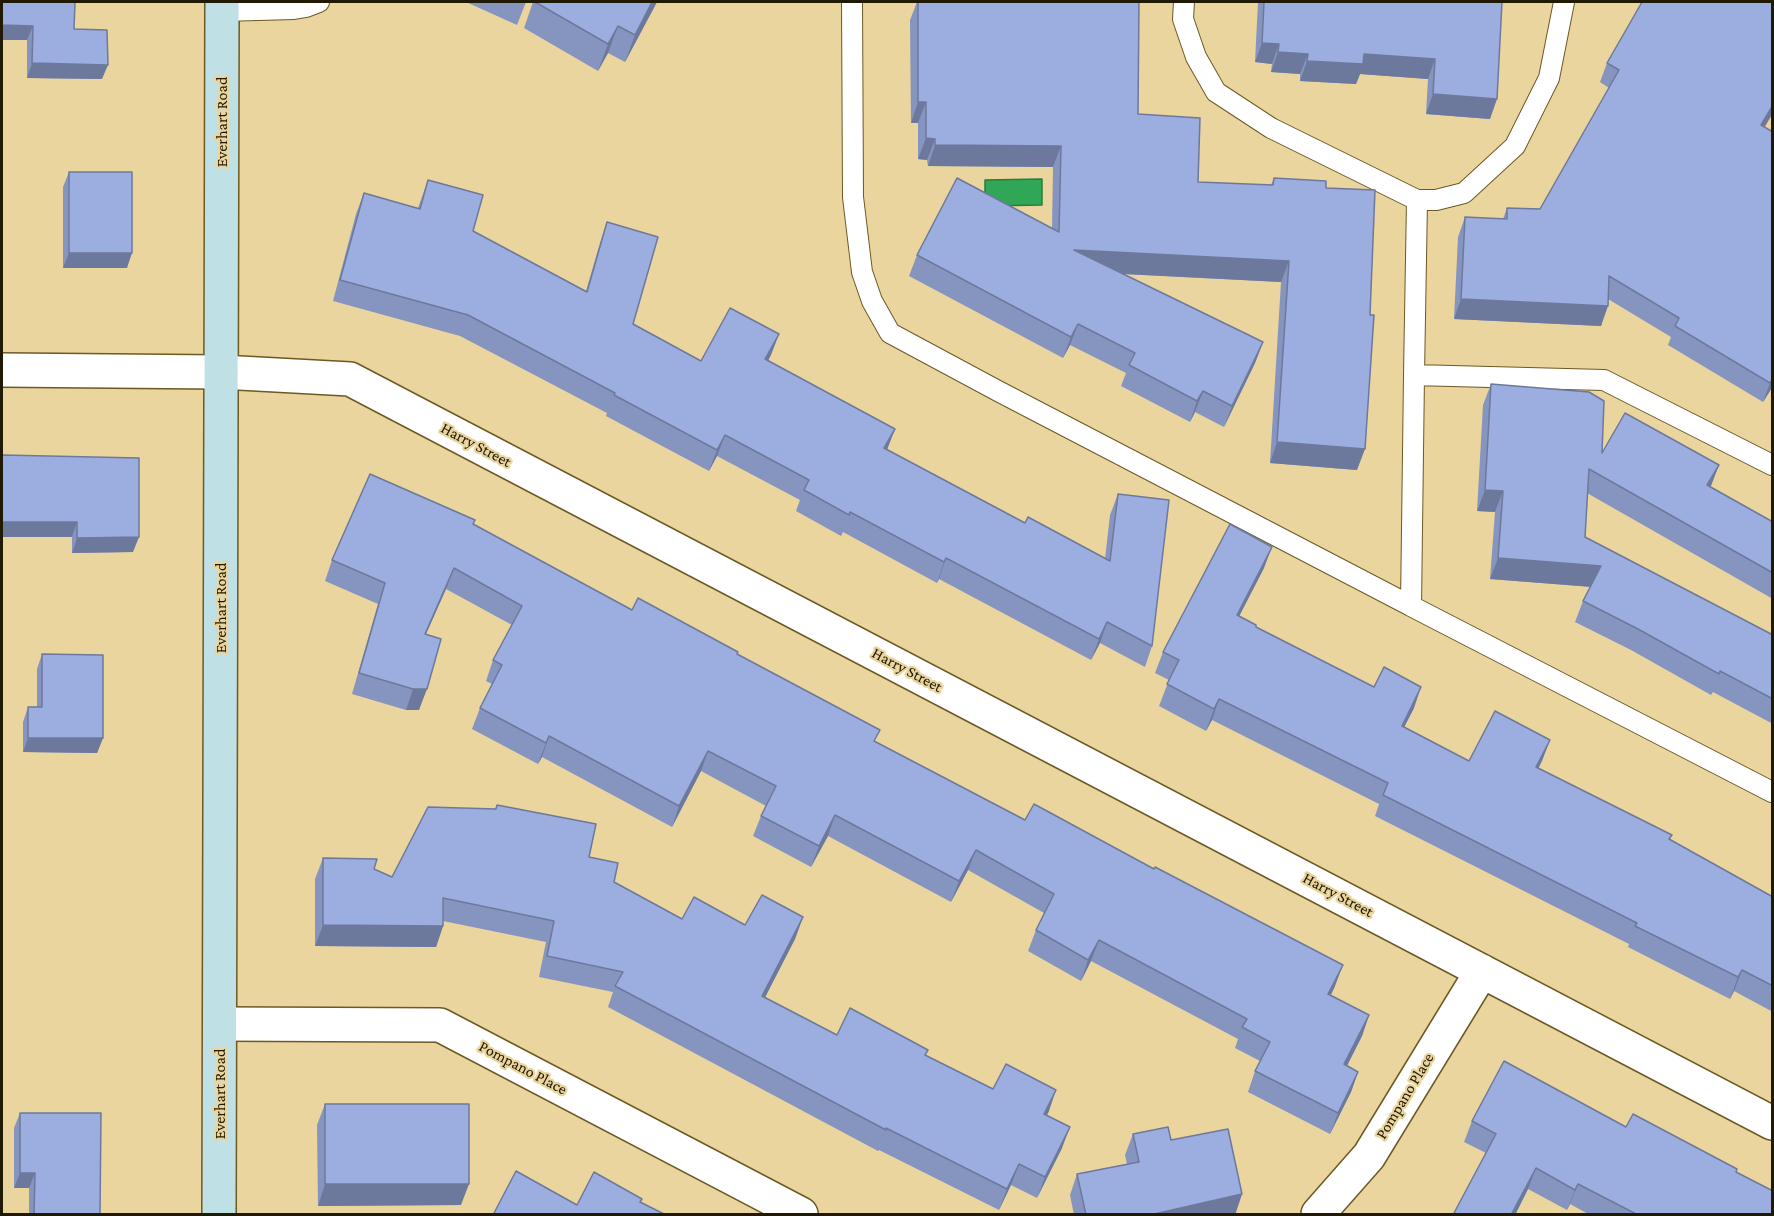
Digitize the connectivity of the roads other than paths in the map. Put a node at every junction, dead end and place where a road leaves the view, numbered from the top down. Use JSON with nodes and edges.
{"nodes":[{"id":1,"x":320,"y":2,"type":"edge"},
{"id":2,"x":852,"y":2,"type":"edge"},
{"id":3,"x":1184,"y":2,"type":"edge"},
{"id":4,"x":1564,"y":2,"type":"edge"},
{"id":5,"x":222,"y":6,"type":"edge"},
{"id":6,"x":1417,"y":200,"type":"junction"},
{"id":7,"x":2,"y":370,"type":"edge"},
{"id":8,"x":221,"y":372,"type":"junction"},
{"id":9,"x":1414,"y":375,"type":"junction"},
{"id":10,"x":1773,"y":465,"type":"edge"},
{"id":11,"x":1411,"y":606,"type":"junction"},
{"id":12,"x":1773,"y":792,"type":"edge"},
{"id":13,"x":1482,"y":971,"type":"junction"},
{"id":14,"x":220,"y":1024,"type":"junction"},
{"id":15,"x":1773,"y":1123,"type":"edge"},
{"id":16,"x":219,"y":1215,"type":"edge"},
{"id":17,"x":801,"y":1215,"type":"edge"},
{"id":18,"x":1318,"y":1215,"type":"edge"}],
"edges":[{"from":1,"to":5,"type":"lane"},
{"from":2,"to":11,"type":"lane"},
{"from":3,"to":6,"type":"lane"},
{"from":4,"to":6,"type":"lane"},
{"from":5,"to":8,"type":"main road","name":"Everhart Road"},
{"from":6,"to":9,"type":"lane"},
{"from":7,"to":8,"type":"street","name":"Harry Street"},
{"from":8,"to":13,"type":"street","name":"Harry Street"},
{"from":8,"to":14,"type":"main road","name":"Everhart Road"},
{"from":9,"to":10,"type":"lane"},
{"from":9,"to":11,"type":"lane"},
{"from":11,"to":12,"type":"lane"},
{"from":13,"to":15,"type":"street","name":"Harry Street"},
{"from":13,"to":18,"type":"street","name":"Pompano Place"},
{"from":14,"to":16,"type":"main road","name":"Everhart Road"},
{"from":14,"to":17,"type":"street","name":"Pompano Place"}]}
